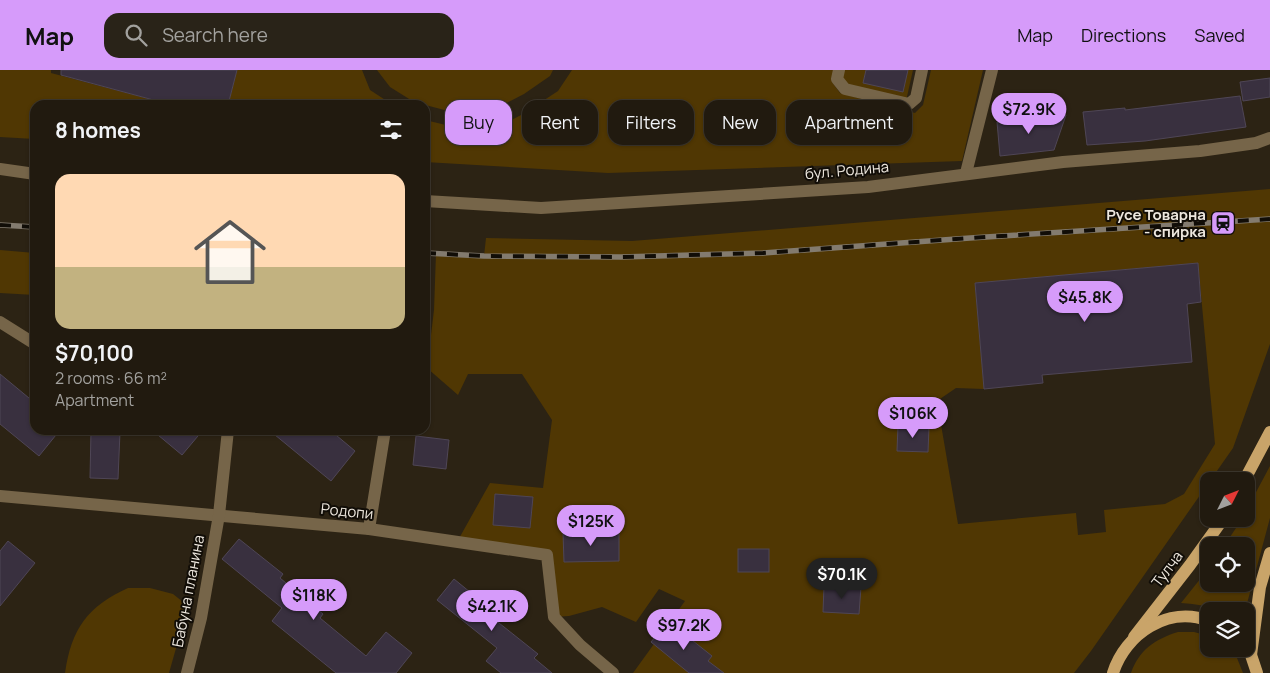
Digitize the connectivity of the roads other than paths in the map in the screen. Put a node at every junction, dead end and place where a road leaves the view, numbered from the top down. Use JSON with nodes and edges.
{"nodes":[{"id":1,"x":839,"y":70,"type":"edge"},
{"id":2,"x":922,"y":70,"type":"edge"},
{"id":3,"x":992,"y":70,"type":"edge"},
{"id":4,"x":1270,"y":138,"type":"edge"},
{"id":5,"x":0,"y":169,"type":"edge"},
{"id":6,"x":30,"y":173,"type":"edge"},
{"id":7,"x":966,"y":173,"type":"junction"},
{"id":8,"x":430,"y":201,"type":"edge"},
{"id":9,"x":0,"y":322,"type":"edge"},
{"id":10,"x":30,"y":341,"type":"edge"},
{"id":11,"x":1270,"y":432,"type":"edge"},
{"id":12,"x":227,"y":435,"type":"edge"},
{"id":13,"x":384,"y":435,"type":"edge"},
{"id":14,"x":1249,"y":472,"type":"edge"},
{"id":15,"x":0,"y":496,"type":"edge"},
{"id":16,"x":219,"y":515,"type":"junction"},
{"id":17,"x":1217,"y":528,"type":"edge"},
{"id":18,"x":369,"y":529,"type":"junction"},
{"id":19,"x":1270,"y":553,"type":"edge"},
{"id":20,"x":1255,"y":614,"type":"edge"},
{"id":21,"x":1200,"y":620,"type":"edge"},
{"id":22,"x":1134,"y":637,"type":"junction"},
{"id":23,"x":1250,"y":657,"type":"edge"},
{"id":24,"x":1115,"y":667,"type":"edge"},
{"id":25,"x":187,"y":673,"type":"edge"},
{"id":26,"x":613,"y":673,"type":"edge"},
{"id":27,"x":1108,"y":673,"type":"edge"},
{"id":28,"x":1257,"y":673,"type":"edge"}],
"edges":[{"from":1,"to":2,"type":"street"},
{"from":3,"to":7,"type":"street"},
{"from":4,"to":7,"type":"street","name":"бул. Родина"},
{"from":5,"to":6,"type":"street"},
{"from":7,"to":8,"type":"street","name":"бул. Родина"},
{"from":9,"to":10,"type":"street"},
{"from":11,"to":14,"type":"main road"},
{"from":12,"to":16,"type":"street","name":"Бабуна планина"},
{"from":13,"to":18,"type":"street"},
{"from":15,"to":16,"type":"street","name":"Родопи"},
{"from":16,"to":18,"type":"street","name":"Родопи"},
{"from":16,"to":25,"type":"street","name":"Бабуна планина"},
{"from":17,"to":22,"type":"main road","name":"Тулча"},
{"from":18,"to":26,"type":"street","name":"Родопи"},
{"from":19,"to":20,"type":"main road"},
{"from":21,"to":22,"type":"main road"},
{"from":22,"to":24,"type":"main road","name":"Тулча"},
{"from":23,"to":28,"type":"main road"},
{"from":24,"to":27,"type":"main road","name":"Тулча"}]}
